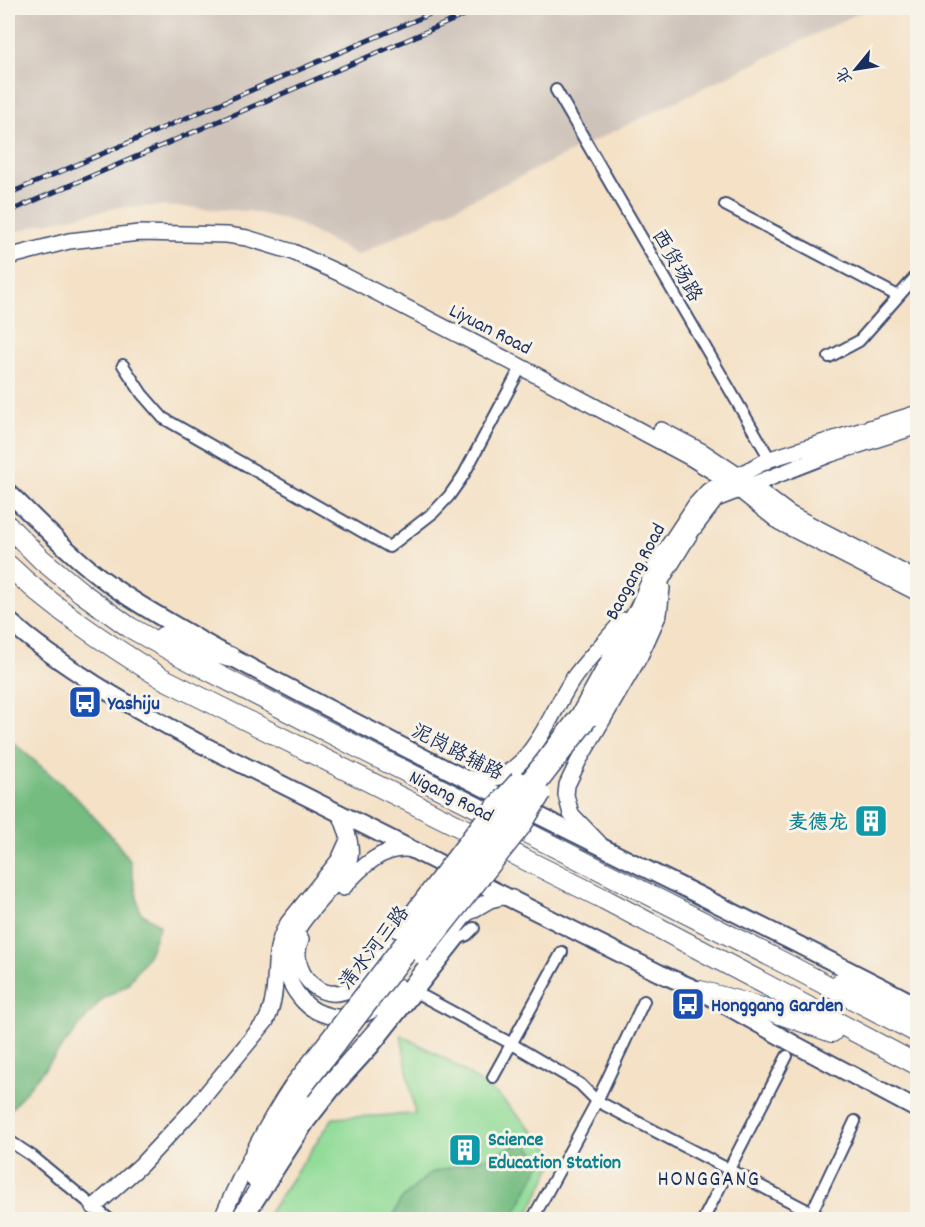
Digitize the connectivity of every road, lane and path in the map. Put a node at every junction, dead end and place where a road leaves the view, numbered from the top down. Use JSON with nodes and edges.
{"nodes":[{"id":1,"x":556,"y":90,"type":"dead end"},
{"id":2,"x":726,"y":205,"type":"dead end"},
{"id":3,"x":8,"y":251,"type":"edge"},
{"id":4,"x":8,"y":257,"type":"edge"},
{"id":5,"x":918,"y":274,"type":"edge"},
{"id":6,"x":898,"y":296,"type":"junction"},
{"id":7,"x":829,"y":357,"type":"dead end"},
{"id":8,"x":123,"y":365,"type":"dead end"},
{"id":9,"x":521,"y":367,"type":"junction"},
{"id":10,"x":918,"y":413,"type":"edge"},
{"id":11,"x":918,"y":426,"type":"edge"},
{"id":12,"x":770,"y":459,"type":"junction"},
{"id":13,"x":740,"y":483,"type":"junction"},
{"id":14,"x":8,"y":492,"type":"edge"},
{"id":15,"x":8,"y":526,"type":"edge"},
{"id":16,"x":8,"y":565,"type":"edge"},
{"id":17,"x":661,"y":569,"type":"junction"},
{"id":18,"x":918,"y":580,"type":"edge"},
{"id":19,"x":918,"y":593,"type":"edge"},
{"id":20,"x":8,"y":620,"type":"edge"},
{"id":21,"x":129,"y":627,"type":"junction"},
{"id":22,"x":230,"y":657,"type":"junction"},
{"id":23,"x":584,"y":717,"type":"junction"},
{"id":24,"x":458,"y":775,"type":"junction"},
{"id":25,"x":340,"y":813,"type":"junction"},
{"id":26,"x":348,"y":840,"type":"junction"},
{"id":27,"x":603,"y":847,"type":"junction"},
{"id":28,"x":413,"y":850,"type":"junction"},
{"id":29,"x":512,"y":898,"type":"junction"},
{"id":30,"x":474,"y":928,"type":"dead end"},
{"id":31,"x":562,"y":952,"type":"dead end"},
{"id":32,"x":790,"y":966,"type":"junction"},
{"id":33,"x":700,"y":991,"type":"junction"},
{"id":34,"x":417,"y":993,"type":"junction"},
{"id":35,"x":644,"y":1001,"type":"dead end"},
{"id":36,"x":918,"y":1005,"type":"edge"},
{"id":37,"x":918,"y":1013,"type":"edge"},
{"id":38,"x":918,"y":1033,"type":"edge"},
{"id":39,"x":512,"y":1044,"type":"junction"},
{"id":40,"x":877,"y":1044,"type":"junction"},
{"id":41,"x":787,"y":1056,"type":"dead end"},
{"id":42,"x":918,"y":1065,"type":"edge"},
{"id":43,"x":493,"y":1077,"type":"dead end"},
{"id":44,"x":298,"y":1088,"type":"junction"},
{"id":45,"x":597,"y":1101,"type":"junction"},
{"id":46,"x":918,"y":1110,"type":"edge"},
{"id":47,"x":855,"y":1121,"type":"dead end"},
{"id":48,"x":8,"y":1140,"type":"edge"},
{"id":49,"x":729,"y":1169,"type":"junction"},
{"id":50,"x":94,"y":1207,"type":"junction"},
{"id":51,"x":810,"y":1216,"type":"edge"},
{"id":52,"x":110,"y":1220,"type":"edge"},
{"id":53,"x":221,"y":1220,"type":"edge"},
{"id":54,"x":236,"y":1220,"type":"edge"},
{"id":55,"x":246,"y":1220,"type":"edge"},
{"id":56,"x":532,"y":1220,"type":"edge"},
{"id":57,"x":703,"y":1220,"type":"edge"},
{"id":58,"x":826,"y":1220,"type":"edge"}],
"edges":[{"from":1,"to":12,"type":"street","name":"西货场路"},
{"from":2,"to":6,"type":"street"},
{"from":3,"to":13,"type":"street","name":"Liyuan Road"},
{"from":4,"to":9,"type":"street","name":"Liyuan Road"},
{"from":5,"to":6,"type":"street"},
{"from":6,"to":7,"type":"street"},
{"from":8,"to":9,"type":"street"},
{"from":9,"to":13,"type":"street","name":"Liyuan Road"},
{"from":10,"to":12,"type":"street","name":"Baogang Road"},
{"from":11,"to":13,"type":"street","name":"Baogang Road"},
{"from":12,"to":13,"type":"street","name":"Baogang Road"},
{"from":13,"to":17,"type":"street","name":"Baogang Road"},
{"from":13,"to":18,"type":"street","name":"Liyuan Road"},
{"from":13,"to":19,"type":"street","name":"Liyuan Road"},
{"from":14,"to":22,"type":"main road","name":"泥岗路辅路"},
{"from":15,"to":21,"type":"highway","name":"Nigang Road"},
{"from":16,"to":40,"type":"highway","name":"Nigang Road"},
{"from":17,"to":23,"type":"street","name":"Baogang Road"},
{"from":17,"to":24,"type":"street"},
{"from":17,"to":27,"type":"street"},
{"from":20,"to":25,"type":"main road"},
{"from":21,"to":22,"type":"highway"},
{"from":21,"to":32,"type":"highway","name":"Nigang Road"},
{"from":22,"to":24,"type":"main road","name":"泥岗路辅路"},
{"from":23,"to":26,"type":"street","bridge":true},
{"from":23,"to":28,"type":"street","bridge":true},
{"from":23,"to":44,"type":"street","name":"清水河三路","bridge":true},
{"from":24,"to":27,"type":"main road","name":"泥岗路辅路"},
{"from":25,"to":26,"type":"street"},
{"from":25,"to":28,"type":"main road"},
{"from":26,"to":50,"type":"street"},
{"from":27,"to":36,"type":"main road","name":"泥岗路辅路"},
{"from":28,"to":29,"type":"main road"},
{"from":29,"to":33,"type":"main road"},
{"from":29,"to":54,"type":"street"},
{"from":30,"to":34,"type":"street"},
{"from":31,"to":39,"type":"street"},
{"from":32,"to":37,"type":"highway"},
{"from":32,"to":38,"type":"highway","name":"Nigang Road"},
{"from":33,"to":40,"type":"highway"},
{"from":33,"to":46,"type":"main road"},
{"from":34,"to":39,"type":"street"},
{"from":34,"to":55,"type":"street"},
{"from":35,"to":45,"type":"street"},
{"from":39,"to":43,"type":"street"},
{"from":39,"to":45,"type":"street"},
{"from":40,"to":42,"type":"highway","name":"Nigang Road"},
{"from":41,"to":49,"type":"street"},
{"from":44,"to":53,"type":"street","name":"清水河三路"},
{"from":44,"to":54,"type":"street","name":"清水河三路"},
{"from":45,"to":49,"type":"street"},
{"from":45,"to":56,"type":"street"},
{"from":47,"to":51,"type":"street"},
{"from":48,"to":50,"type":"street"},
{"from":49,"to":51,"type":"street"},
{"from":49,"to":57,"type":"street"},
{"from":50,"to":52,"type":"street"},
{"from":51,"to":58,"type":"street"}]}
